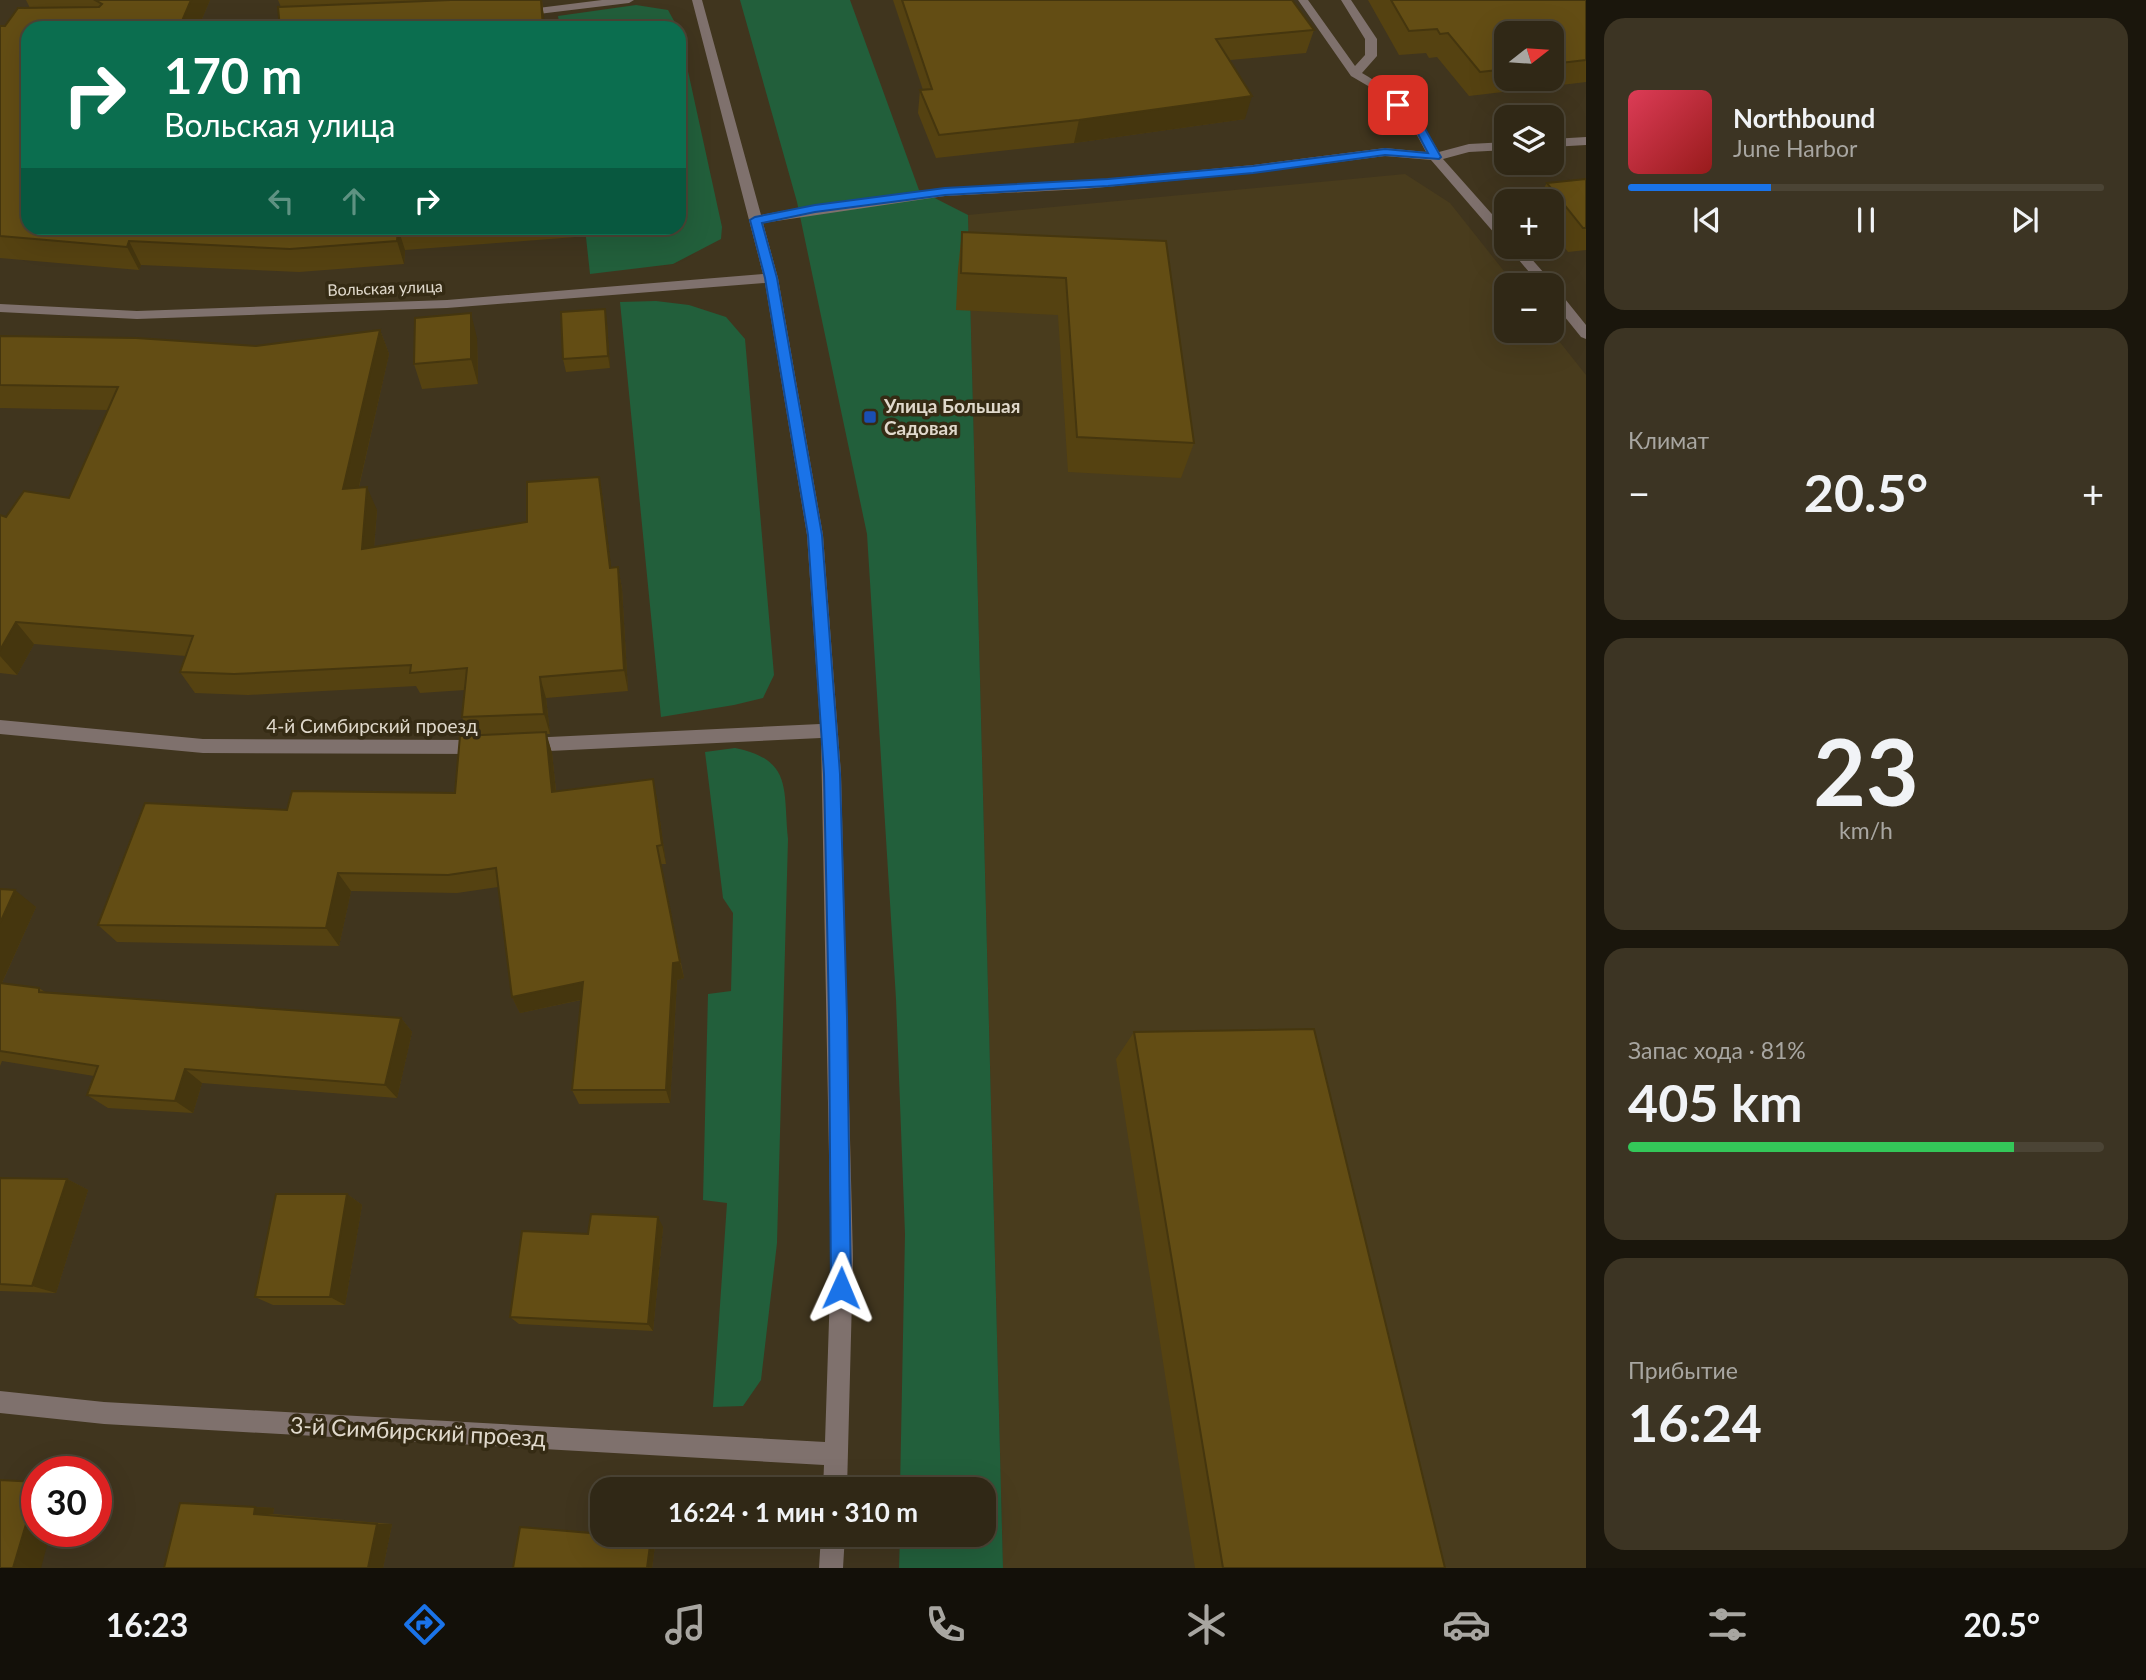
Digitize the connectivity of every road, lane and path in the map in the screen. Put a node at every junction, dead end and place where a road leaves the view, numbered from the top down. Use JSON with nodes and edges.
{"nodes":[{"id":1,"x":629,"y":0,"type":"edge"},
{"id":2,"x":696,"y":0,"type":"edge"},
{"id":3,"x":1303,"y":0,"type":"edge"},
{"id":4,"x":1346,"y":0,"type":"edge"},
{"id":5,"x":504,"y":14,"type":"edge"},
{"id":6,"x":1355,"y":74,"type":"junction"},
{"id":7,"x":1586,"y":141,"type":"edge"},
{"id":8,"x":1564,"y":143,"type":"edge"},
{"id":9,"x":1494,"y":147,"type":"edge"},
{"id":10,"x":1435,"y":157,"type":"junction"},
{"id":11,"x":755,"y":220,"type":"junction"},
{"id":12,"x":1494,"y":224,"type":"edge"},
{"id":13,"x":1524,"y":259,"type":"edge"},
{"id":14,"x":1537,"y":273,"type":"edge"},
{"id":15,"x":771,"y":278,"type":"junction"},
{"id":16,"x":1564,"y":307,"type":"edge"},
{"id":17,"x":0,"y":308,"type":"edge"},
{"id":18,"x":1586,"y":334,"type":"edge"},
{"id":19,"x":0,"y":727,"type":"edge"},
{"id":20,"x":828,"y":731,"type":"junction"},
{"id":21,"x":0,"y":1402,"type":"edge"},
{"id":22,"x":837,"y":1454,"type":"junction"},
{"id":23,"x":836,"y":1477,"type":"edge"},
{"id":24,"x":832,"y":1547,"type":"edge"},
{"id":25,"x":831,"y":1568,"type":"edge"}],
"edges":[{"from":1,"to":5,"type":"street"},
{"from":2,"to":11,"type":"street"},
{"from":3,"to":6,"type":"street"},
{"from":4,"to":6,"type":"street"},
{"from":6,"to":10,"type":"street"},
{"from":7,"to":8,"type":"street"},
{"from":9,"to":10,"type":"street"},
{"from":10,"to":11,"type":"street"},
{"from":10,"to":12,"type":"street"},
{"from":11,"to":15,"type":"street"},
{"from":13,"to":14,"type":"street"},
{"from":15,"to":17,"type":"street","name":"Вольская улица"},
{"from":15,"to":20,"type":"street"},
{"from":16,"to":18,"type":"street"},
{"from":19,"to":20,"type":"street","name":"4-й Симбирский проезд"},
{"from":20,"to":22,"type":"street"},
{"from":21,"to":22,"type":"street","name":"3-й Симбирский проезд"},
{"from":22,"to":23,"type":"street"},
{"from":24,"to":25,"type":"street"}]}
